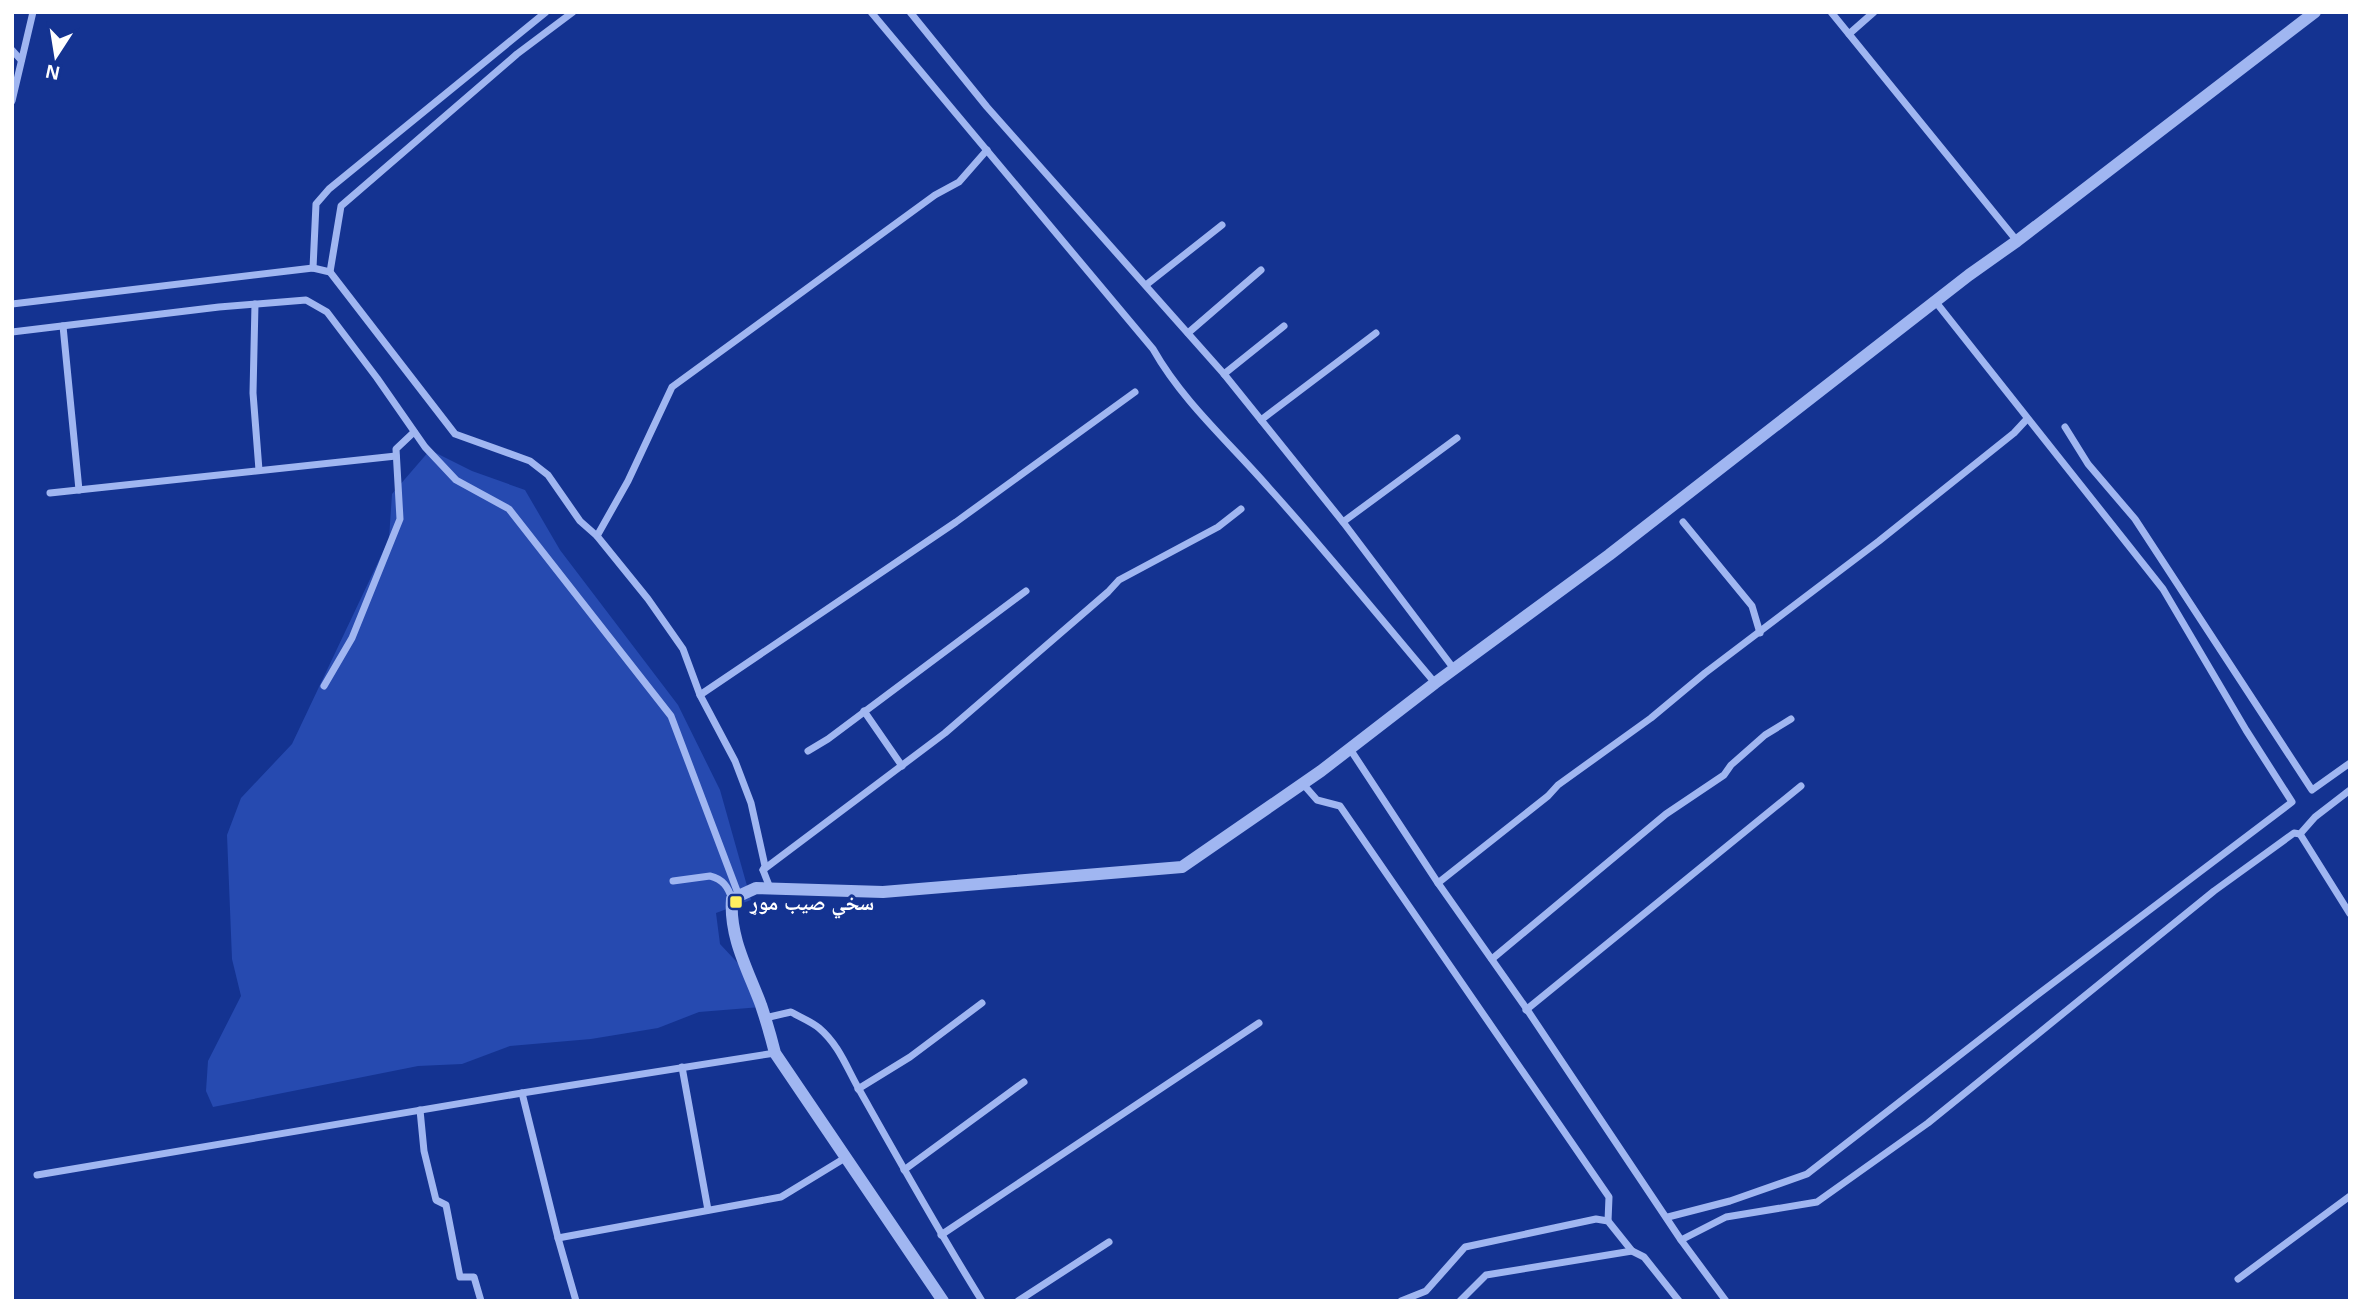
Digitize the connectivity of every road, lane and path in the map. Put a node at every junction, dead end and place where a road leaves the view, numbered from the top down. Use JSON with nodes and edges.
{"nodes":[{"id":1,"x":33,"y":12,"type":"edge"},
{"id":2,"x":547,"y":12,"type":"edge"},
{"id":3,"x":573,"y":12,"type":"edge"},
{"id":4,"x":871,"y":12,"type":"edge"},
{"id":5,"x":910,"y":12,"type":"edge"},
{"id":6,"x":1831,"y":12,"type":"edge"},
{"id":7,"x":1874,"y":12,"type":"edge"},
{"id":8,"x":2315,"y":12,"type":"edge"},
{"id":9,"x":1849,"y":34,"type":"junction"},
{"id":10,"x":12,"y":50,"type":"edge"},
{"id":11,"x":21,"y":60,"type":"junction"},
{"id":12,"x":12,"y":101,"type":"edge"},
{"id":13,"x":987,"y":149,"type":"junction"},
{"id":14,"x":1222,"y":225,"type":"dead end"},
{"id":15,"x":2017,"y":241,"type":"junction"},
{"id":16,"x":313,"y":268,"type":"junction"},
{"id":17,"x":1261,"y":270,"type":"dead end"},
{"id":18,"x":330,"y":272,"type":"junction"},
{"id":19,"x":1146,"y":285,"type":"junction"},
{"id":20,"x":1935,"y":301,"type":"junction"},
{"id":21,"x":12,"y":304,"type":"edge"},
{"id":22,"x":255,"y":304,"type":"junction"},
{"id":23,"x":63,"y":326,"type":"junction"},
{"id":24,"x":1284,"y":326,"type":"dead end"},
{"id":25,"x":12,"y":332,"type":"edge"},
{"id":26,"x":1188,"y":333,"type":"junction"},
{"id":27,"x":1376,"y":333,"type":"dead end"},
{"id":28,"x":1224,"y":374,"type":"junction"},
{"id":29,"x":1135,"y":392,"type":"dead end"},
{"id":30,"x":2027,"y":419,"type":"junction"},
{"id":31,"x":1261,"y":420,"type":"junction"},
{"id":32,"x":2065,"y":427,"type":"dead end"},
{"id":33,"x":414,"y":432,"type":"junction"},
{"id":34,"x":1457,"y":438,"type":"dead end"},
{"id":35,"x":396,"y":456,"type":"junction"},
{"id":36,"x":259,"y":470,"type":"junction"},
{"id":37,"x":79,"y":490,"type":"junction"},
{"id":38,"x":50,"y":492,"type":"dead end"},
{"id":39,"x":1241,"y":509,"type":"dead end"},
{"id":40,"x":1343,"y":522,"type":"junction"},
{"id":41,"x":1683,"y":522,"type":"dead end"},
{"id":42,"x":597,"y":536,"type":"junction"},
{"id":43,"x":1026,"y":591,"type":"dead end"},
{"id":44,"x":1760,"y":633,"type":"junction"},
{"id":45,"x":1454,"y":669,"type":"junction"},
{"id":46,"x":1435,"y":683,"type":"junction"},
{"id":47,"x":324,"y":686,"type":"dead end"},
{"id":48,"x":701,"y":695,"type":"junction"},
{"id":49,"x":864,"y":711,"type":"junction"},
{"id":50,"x":1791,"y":719,"type":"dead end"},
{"id":51,"x":1350,"y":749,"type":"junction"},
{"id":52,"x":808,"y":751,"type":"dead end"},
{"id":53,"x":2350,"y":763,"type":"edge"},
{"id":54,"x":902,"y":766,"type":"junction"},
{"id":55,"x":1303,"y":784,"type":"junction"},
{"id":56,"x":1801,"y":786,"type":"dead end"},
{"id":57,"x":2350,"y":790,"type":"edge"},
{"id":58,"x":2300,"y":834,"type":"junction"},
{"id":59,"x":763,"y":870,"type":"junction"},
{"id":60,"x":673,"y":881,"type":"dead end"},
{"id":61,"x":1438,"y":883,"type":"junction"},
{"id":62,"x":770,"y":888,"type":"junction"},
{"id":63,"x":736,"y":898,"type":"junction"},
{"id":64,"x":2350,"y":914,"type":"edge"},
{"id":65,"x":1492,"y":959,"type":"junction"},
{"id":66,"x":982,"y":1003,"type":"dead end"},
{"id":67,"x":1526,"y":1010,"type":"junction"},
{"id":68,"x":765,"y":1018,"type":"junction"},
{"id":69,"x":1259,"y":1023,"type":"dead end"},
{"id":70,"x":775,"y":1052,"type":"junction"},
{"id":71,"x":682,"y":1068,"type":"junction"},
{"id":72,"x":1024,"y":1082,"type":"dead end"},
{"id":73,"x":858,"y":1089,"type":"junction"},
{"id":74,"x":522,"y":1093,"type":"junction"},
{"id":75,"x":420,"y":1110,"type":"junction"},
{"id":76,"x":845,"y":1158,"type":"junction"},
{"id":77,"x":904,"y":1170,"type":"junction"},
{"id":78,"x":37,"y":1175,"type":"dead end"},
{"id":79,"x":2350,"y":1196,"type":"edge"},
{"id":80,"x":708,"y":1210,"type":"junction"},
{"id":81,"x":1668,"y":1217,"type":"junction"},
{"id":82,"x":1608,"y":1221,"type":"junction"},
{"id":83,"x":941,"y":1235,"type":"junction"},
{"id":84,"x":558,"y":1238,"type":"junction"},
{"id":85,"x":1681,"y":1240,"type":"junction"},
{"id":86,"x":1109,"y":1242,"type":"dead end"},
{"id":87,"x":1632,"y":1251,"type":"junction"},
{"id":88,"x":2238,"y":1279,"type":"dead end"},
{"id":89,"x":481,"y":1301,"type":"edge"},
{"id":90,"x":576,"y":1301,"type":"edge"},
{"id":91,"x":943,"y":1301,"type":"edge"},
{"id":92,"x":982,"y":1301,"type":"edge"},
{"id":93,"x":1018,"y":1301,"type":"edge"},
{"id":94,"x":1401,"y":1301,"type":"edge"},
{"id":95,"x":1460,"y":1301,"type":"edge"},
{"id":96,"x":1679,"y":1301,"type":"edge"},
{"id":97,"x":1726,"y":1301,"type":"edge"}],
"edges":[{"from":1,"to":11,"type":"street"},
{"from":2,"to":16,"type":"street"},
{"from":3,"to":18,"type":"street"},
{"from":4,"to":13,"type":"street"},
{"from":5,"to":19,"type":"street"},
{"from":6,"to":9,"type":"street"},
{"from":7,"to":9,"type":"street"},
{"from":8,"to":15,"type":"street"},
{"from":9,"to":15,"type":"street"},
{"from":10,"to":11,"type":"street"},
{"from":11,"to":12,"type":"street"},
{"from":13,"to":42,"type":"street"},
{"from":13,"to":46,"type":"street"},
{"from":14,"to":19,"type":"street"},
{"from":15,"to":20,"type":"street"},
{"from":16,"to":18,"type":"street"},
{"from":16,"to":21,"type":"street"},
{"from":17,"to":26,"type":"street"},
{"from":18,"to":42,"type":"street"},
{"from":19,"to":26,"type":"street"},
{"from":20,"to":30,"type":"street"},
{"from":20,"to":45,"type":"street"},
{"from":22,"to":23,"type":"street"},
{"from":22,"to":33,"type":"street"},
{"from":22,"to":36,"type":"street"},
{"from":23,"to":25,"type":"street"},
{"from":23,"to":37,"type":"street"},
{"from":24,"to":28,"type":"street"},
{"from":26,"to":28,"type":"street"},
{"from":27,"to":31,"type":"street"},
{"from":28,"to":31,"type":"street"},
{"from":29,"to":48,"type":"street"},
{"from":30,"to":44,"type":"street"},
{"from":30,"to":81,"type":"street"},
{"from":31,"to":40,"type":"street"},
{"from":32,"to":53,"type":"street"},
{"from":33,"to":35,"type":"street"},
{"from":33,"to":63,"type":"street"},
{"from":34,"to":40,"type":"street"},
{"from":35,"to":36,"type":"street"},
{"from":35,"to":47,"type":"street"},
{"from":36,"to":37,"type":"street"},
{"from":37,"to":38,"type":"street"},
{"from":39,"to":54,"type":"street"},
{"from":40,"to":45,"type":"street"},
{"from":41,"to":44,"type":"street"},
{"from":42,"to":48,"type":"street"},
{"from":43,"to":49,"type":"street"},
{"from":44,"to":61,"type":"street"},
{"from":45,"to":46,"type":"street"},
{"from":46,"to":51,"type":"street"},
{"from":48,"to":59,"type":"street"},
{"from":49,"to":52,"type":"street"},
{"from":49,"to":54,"type":"street"},
{"from":50,"to":65,"type":"street"},
{"from":51,"to":55,"type":"street"},
{"from":51,"to":61,"type":"street"},
{"from":54,"to":59,"type":"street"},
{"from":55,"to":62,"type":"street"},
{"from":55,"to":82,"type":"street"},
{"from":56,"to":67,"type":"street"},
{"from":57,"to":58,"type":"street"},
{"from":58,"to":64,"type":"street"},
{"from":58,"to":85,"type":"street"},
{"from":59,"to":62,"type":"street"},
{"from":60,"to":63,"type":"street"},
{"from":61,"to":65,"type":"street"},
{"from":62,"to":63,"type":"street"},
{"from":63,"to":68,"type":"street"},
{"from":65,"to":67,"type":"street"},
{"from":66,"to":73,"type":"street"},
{"from":67,"to":81,"type":"street"},
{"from":68,"to":70,"type":"street"},
{"from":68,"to":73,"type":"street"},
{"from":69,"to":83,"type":"street"},
{"from":70,"to":71,"type":"street"},
{"from":70,"to":76,"type":"street"},
{"from":71,"to":74,"type":"street"},
{"from":71,"to":80,"type":"street"},
{"from":72,"to":77,"type":"street"},
{"from":73,"to":77,"type":"street"},
{"from":74,"to":75,"type":"street"},
{"from":74,"to":84,"type":"street"},
{"from":75,"to":78,"type":"street"},
{"from":75,"to":89,"type":"street"},
{"from":76,"to":80,"type":"street"},
{"from":76,"to":91,"type":"street"},
{"from":77,"to":83,"type":"street"},
{"from":79,"to":88,"type":"street"},
{"from":80,"to":84,"type":"street"},
{"from":81,"to":85,"type":"street"},
{"from":82,"to":87,"type":"street"},
{"from":82,"to":94,"type":"street"},
{"from":83,"to":92,"type":"street"},
{"from":84,"to":90,"type":"street"},
{"from":85,"to":97,"type":"street"},
{"from":86,"to":93,"type":"street"},
{"from":87,"to":95,"type":"street"},
{"from":87,"to":96,"type":"street"}]}
